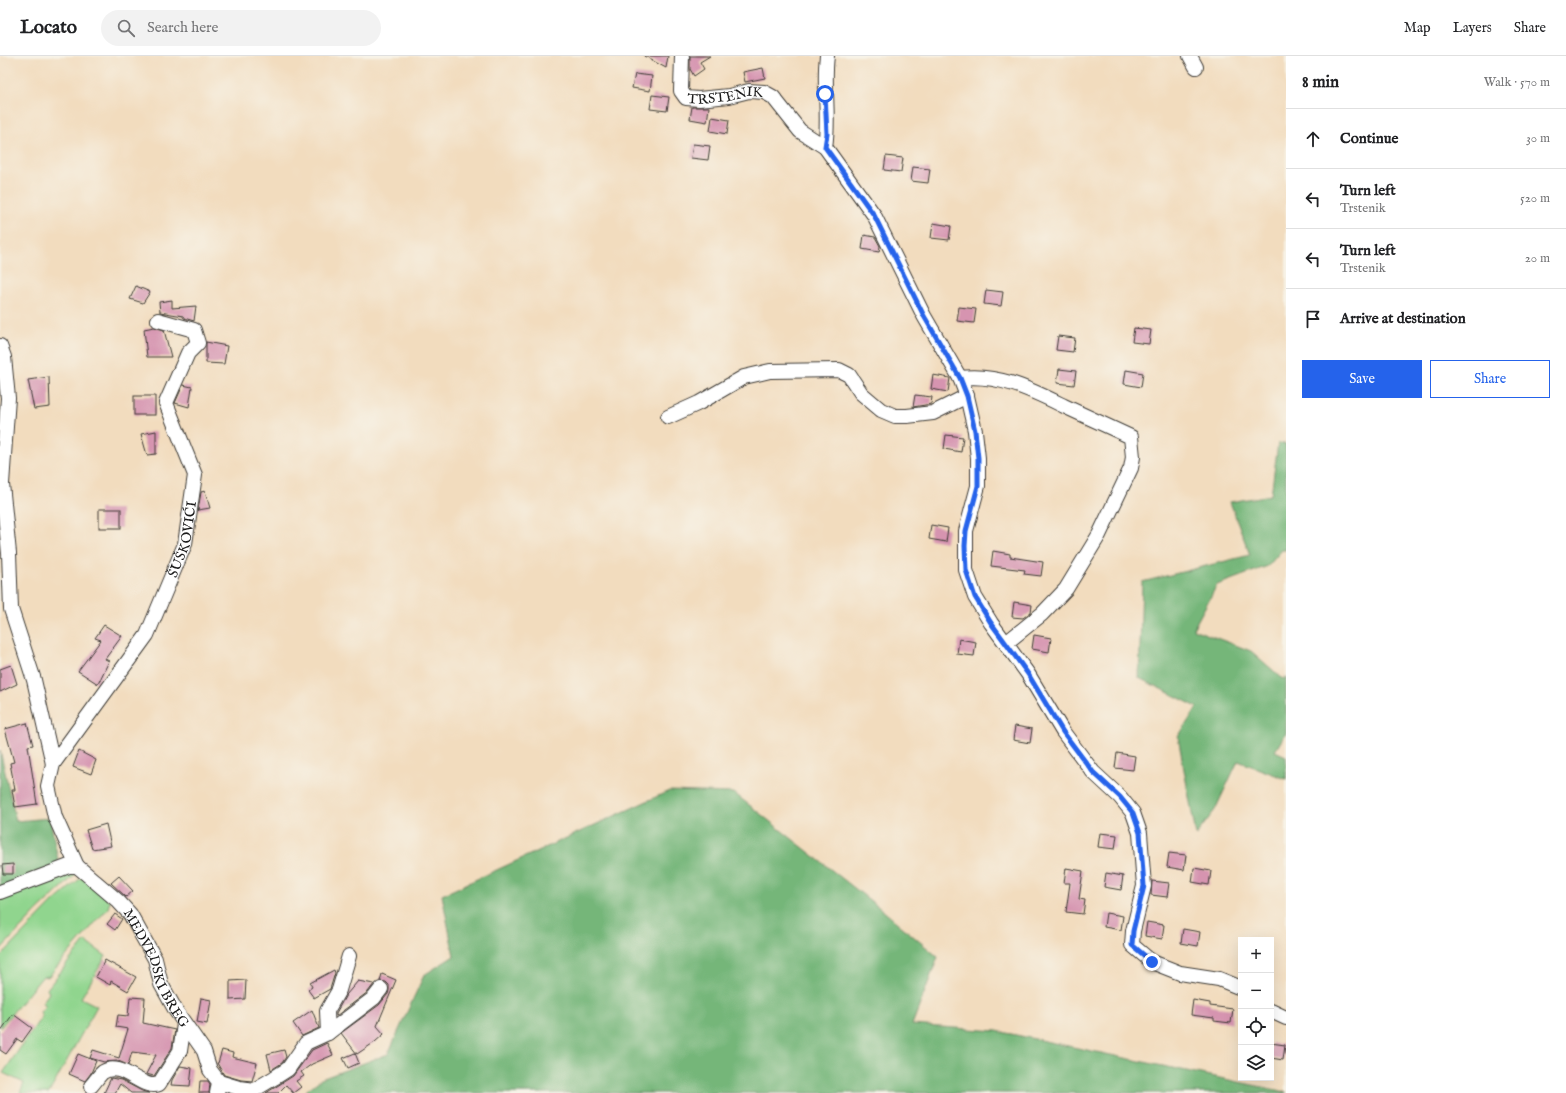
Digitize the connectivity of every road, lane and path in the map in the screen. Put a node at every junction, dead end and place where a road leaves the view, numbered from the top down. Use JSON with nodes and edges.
{"nodes":[{"id":1,"x":682,"y":56,"type":"edge"},
{"id":2,"x":827,"y":56,"type":"edge"},
{"id":3,"x":825,"y":147,"type":"junction"},
{"id":4,"x":158,"y":320,"type":"dead end"},
{"id":5,"x":0,"y":346,"type":"edge"},
{"id":6,"x":960,"y":378,"type":"junction"},
{"id":7,"x":967,"y":396,"type":"junction"},
{"id":8,"x":668,"y":417,"type":"dead end"},
{"id":9,"x":1006,"y":644,"type":"junction"},
{"id":10,"x":53,"y":764,"type":"junction"},
{"id":11,"x":77,"y":866,"type":"junction"},
{"id":12,"x":0,"y":892,"type":"edge"},
{"id":13,"x":348,"y":956,"type":"dead end"},
{"id":14,"x":1238,"y":987,"type":"edge"},
{"id":15,"x":381,"y":989,"type":"dead end"},
{"id":16,"x":1274,"y":1012,"type":"edge"},
{"id":17,"x":1286,"y":1018,"type":"edge"},
{"id":18,"x":184,"y":1024,"type":"junction"},
{"id":19,"x":328,"y":1034,"type":"junction"},
{"id":20,"x":91,"y":1086,"type":"dead end"},
{"id":21,"x":218,"y":1088,"type":"edge"}],
"edges":[{"from":1,"to":3,"type":"street","name":"TRSTENIK"},
{"from":2,"to":3,"type":"street"},
{"from":3,"to":6,"type":"street","name":"TRSTENIK"},
{"from":4,"to":10,"type":"street","name":"ŠUŠKOVIĆI"},
{"from":5,"to":10,"type":"street","name":"ŠUŠKOVIĆI"},
{"from":6,"to":7,"type":"street","name":"TRSTENIK"},
{"from":6,"to":9,"type":"street"},
{"from":7,"to":8,"type":"street"},
{"from":7,"to":9,"type":"street","name":"TRSTENIK"},
{"from":9,"to":14,"type":"street","name":"TRSTENIK"},
{"from":10,"to":11,"type":"street","name":"ŠUŠKOVIĆI"},
{"from":11,"to":12,"type":"street"},
{"from":11,"to":18,"type":"street","name":"MEDVEDSKI BREG"},
{"from":13,"to":19,"type":"street"},
{"from":15,"to":19,"type":"street","name":"MEDVEDSKI BREG"},
{"from":16,"to":17,"type":"street"},
{"from":18,"to":20,"type":"street"},
{"from":18,"to":21,"type":"street","name":"MEDVEDSKI BREG"},
{"from":19,"to":21,"type":"street","name":"MEDVEDSKI BREG"}]}
